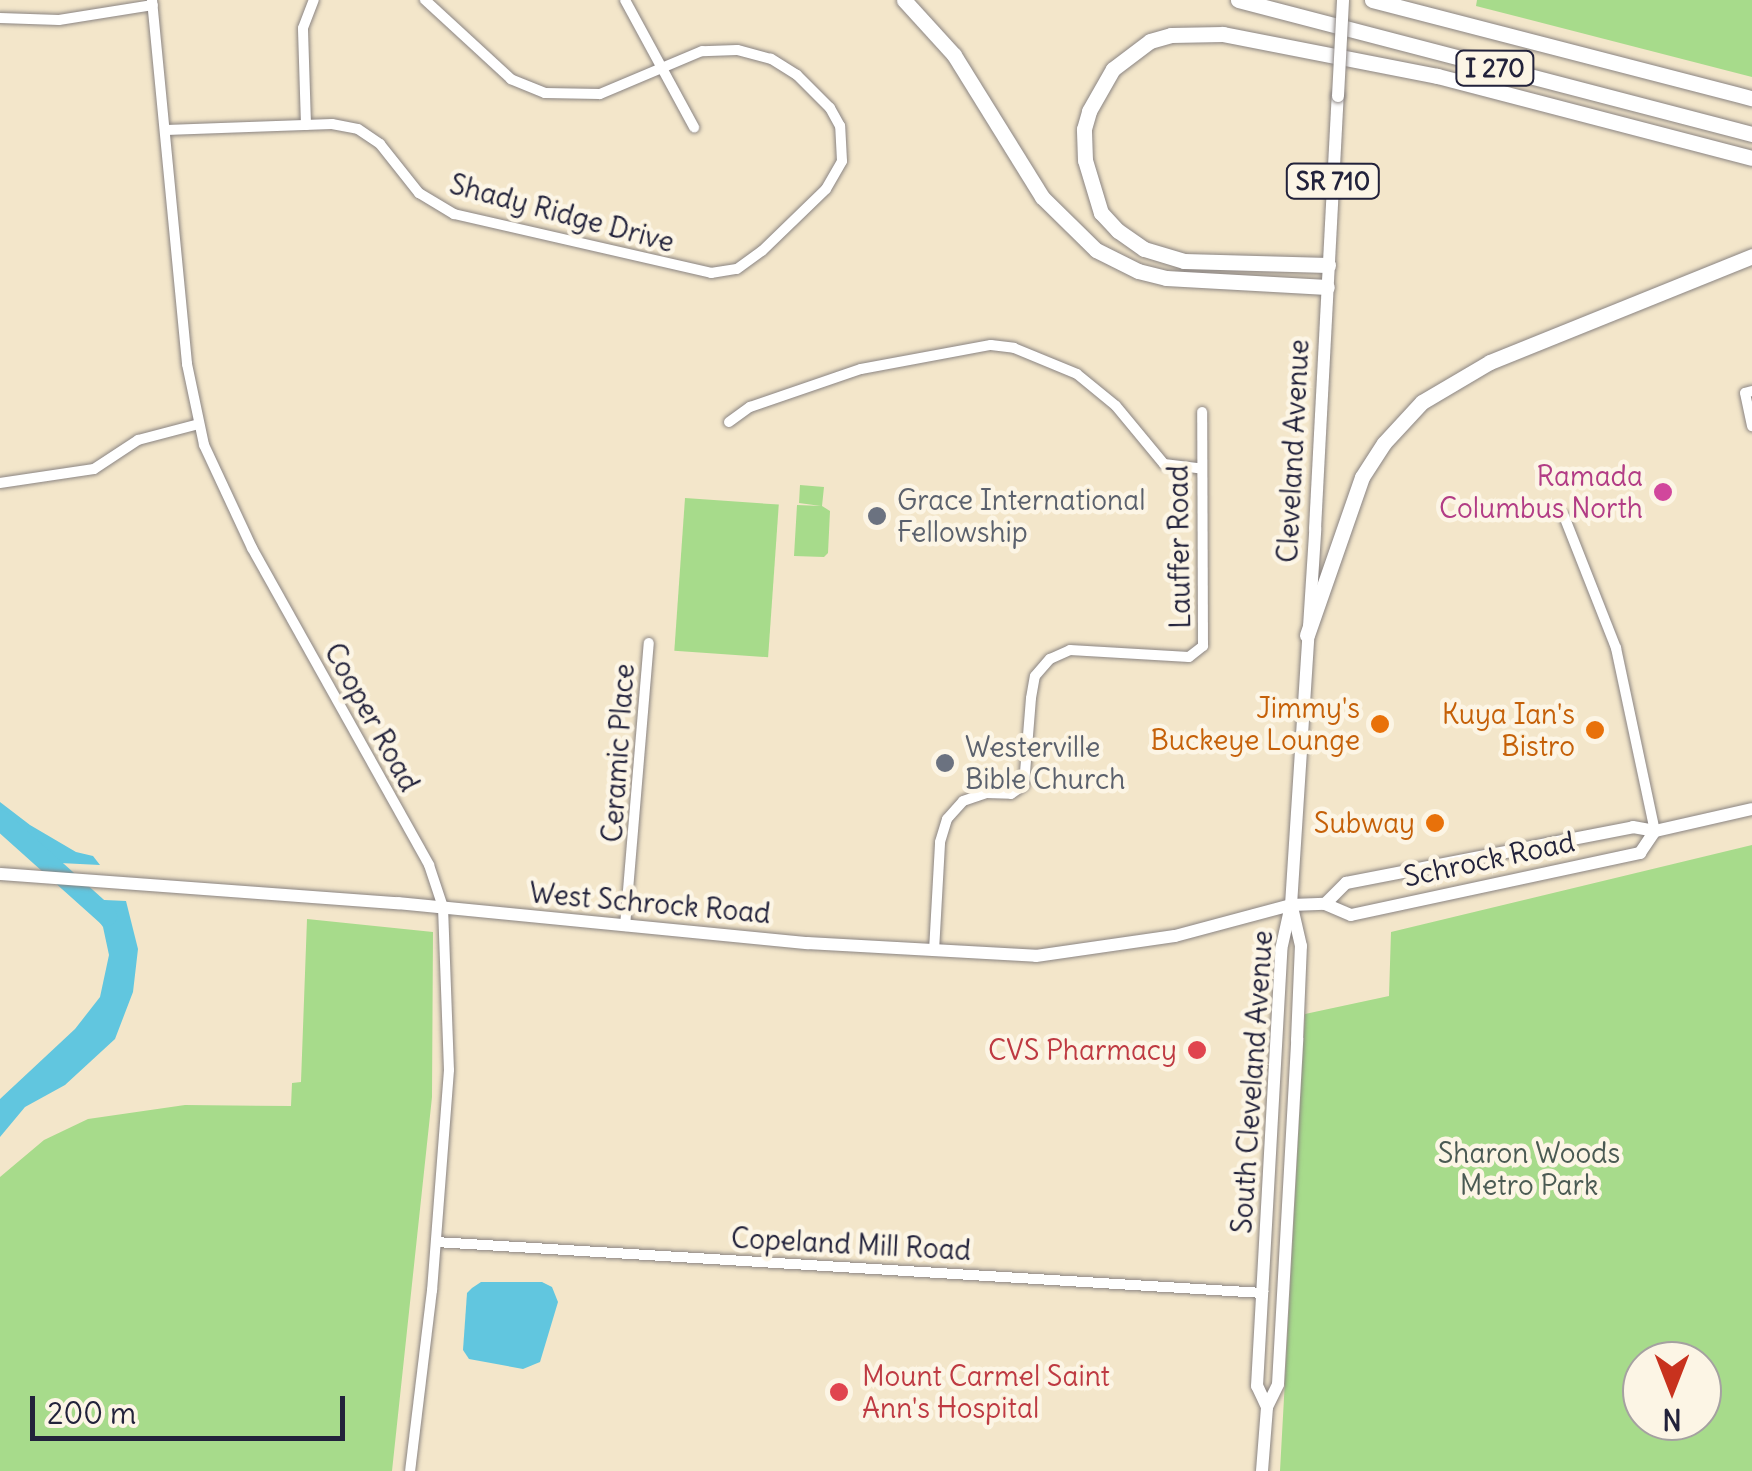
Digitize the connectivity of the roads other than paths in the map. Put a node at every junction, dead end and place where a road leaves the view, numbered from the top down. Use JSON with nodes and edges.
{"nodes":[{"id":1,"x":314,"y":0,"type":"edge"},
{"id":2,"x":425,"y":0,"type":"edge"},
{"id":3,"x":447,"y":0,"type":"edge"},
{"id":4,"x":624,"y":0,"type":"edge"},
{"id":5,"x":904,"y":0,"type":"edge"},
{"id":6,"x":1238,"y":0,"type":"edge"},
{"id":7,"x":1344,"y":0,"type":"edge"},
{"id":8,"x":1372,"y":0,"type":"edge"},
{"id":9,"x":152,"y":2,"type":"edge"},
{"id":10,"x":437,"y":10,"type":"junction"},
{"id":11,"x":0,"y":18,"type":"edge"},
{"id":12,"x":662,"y":66,"type":"junction"},
{"id":13,"x":1752,"y":98,"type":"edge"},
{"id":14,"x":306,"y":125,"type":"junction"},
{"id":15,"x":694,"y":127,"type":"dead end"},
{"id":16,"x":166,"y":130,"type":"junction"},
{"id":17,"x":1752,"y":134,"type":"edge"},
{"id":18,"x":1752,"y":158,"type":"edge"},
{"id":19,"x":1752,"y":256,"type":"edge"},
{"id":20,"x":1328,"y":265,"type":"junction"},
{"id":21,"x":1327,"y":287,"type":"junction"},
{"id":22,"x":1752,"y":391,"type":"edge"},
{"id":23,"x":1202,"y":412,"type":"dead end"},
{"id":24,"x":729,"y":422,"type":"dead end"},
{"id":25,"x":199,"y":424,"type":"junction"},
{"id":26,"x":1752,"y":426,"type":"edge"},
{"id":27,"x":1199,"y":468,"type":"junction"},
{"id":28,"x":0,"y":483,"type":"edge"},
{"id":29,"x":1564,"y":516,"type":"dead end"},
{"id":30,"x":1307,"y":635,"type":"junction"},
{"id":31,"x":649,"y":643,"type":"dead end"},
{"id":32,"x":1752,"y":809,"type":"edge"},
{"id":33,"x":1655,"y":831,"type":"junction"},
{"id":34,"x":0,"y":874,"type":"edge"},
{"id":35,"x":1325,"y":904,"type":"junction"},
{"id":36,"x":1291,"y":905,"type":"junction"},
{"id":37,"x":444,"y":908,"type":"junction"},
{"id":38,"x":625,"y":926,"type":"junction"},
{"id":39,"x":934,"y":951,"type":"junction"},
{"id":40,"x":436,"y":1242,"type":"junction"},
{"id":41,"x":1262,"y":1293,"type":"junction"},
{"id":42,"x":1266,"y":1407,"type":"junction"},
{"id":43,"x":410,"y":1471,"type":"edge"},
{"id":44,"x":1262,"y":1471,"type":"edge"}],
"edges":[{"from":1,"to":14,"type":"street"},
{"from":2,"to":10,"type":"street"},
{"from":3,"to":10,"type":"street"},
{"from":4,"to":12,"type":"street"},
{"from":5,"to":21,"type":"highway"},
{"from":6,"to":17,"type":"highway","number":"I 270"},
{"from":7,"to":20,"type":"main road","name":"Cleveland Avenue","number":"SR 710","bridge":true},
{"from":8,"to":13,"type":"highway","number":"I 270"},
{"from":9,"to":11,"type":"street"},
{"from":9,"to":16,"type":"street","name":"Cooper Road"},
{"from":10,"to":12,"type":"street"},
{"from":12,"to":14,"type":"street","name":"Shady Ridge Drive"},
{"from":12,"to":15,"type":"street"},
{"from":14,"to":16,"type":"street","name":"Shady Ridge Drive"},
{"from":16,"to":25,"type":"street","name":"Cooper Road"},
{"from":18,"to":20,"type":"highway"},
{"from":19,"to":30,"type":"highway"},
{"from":20,"to":21,"type":"main road","name":"Cleveland Avenue","number":"SR 710"},
{"from":21,"to":30,"type":"main road","name":"Cleveland Avenue","number":"SR 710"},
{"from":22,"to":26,"type":"street"},
{"from":23,"to":27,"type":"street","name":"Lauffer Road"},
{"from":24,"to":27,"type":"street"},
{"from":25,"to":28,"type":"street"},
{"from":25,"to":37,"type":"street","name":"Cooper Road"},
{"from":27,"to":39,"type":"street","name":"Lauffer Road"},
{"from":29,"to":33,"type":"street"},
{"from":30,"to":36,"type":"main road","name":"Cleveland Avenue","number":"SR 710"},
{"from":31,"to":38,"type":"street","name":"Ceramic Place"},
{"from":32,"to":33,"type":"main road","name":"Schrock Road"},
{"from":33,"to":35,"type":"main road","name":"Schrock Road"},
{"from":33,"to":35,"type":"main road","name":"Schrock Road"},
{"from":34,"to":37,"type":"main road","name":"West Schrock Road"},
{"from":35,"to":36,"type":"main road","name":"Schrock Road"},
{"from":36,"to":39,"type":"main road","name":"West Schrock Road"},
{"from":36,"to":41,"type":"main road","name":"South Cleveland Avenue"},
{"from":36,"to":42,"type":"main road","name":"South Cleveland Avenue"},
{"from":37,"to":38,"type":"main road","name":"West Schrock Road"},
{"from":37,"to":40,"type":"street","name":"Cooper Road"},
{"from":38,"to":39,"type":"main road","name":"West Schrock Road"},
{"from":40,"to":41,"type":"street","name":"Copeland Mill Road"},
{"from":40,"to":43,"type":"street","name":"Cooper Road"},
{"from":41,"to":42,"type":"main road","name":"South Cleveland Avenue"},
{"from":42,"to":44,"type":"main road","name":"South Cleveland Avenue"}]}
